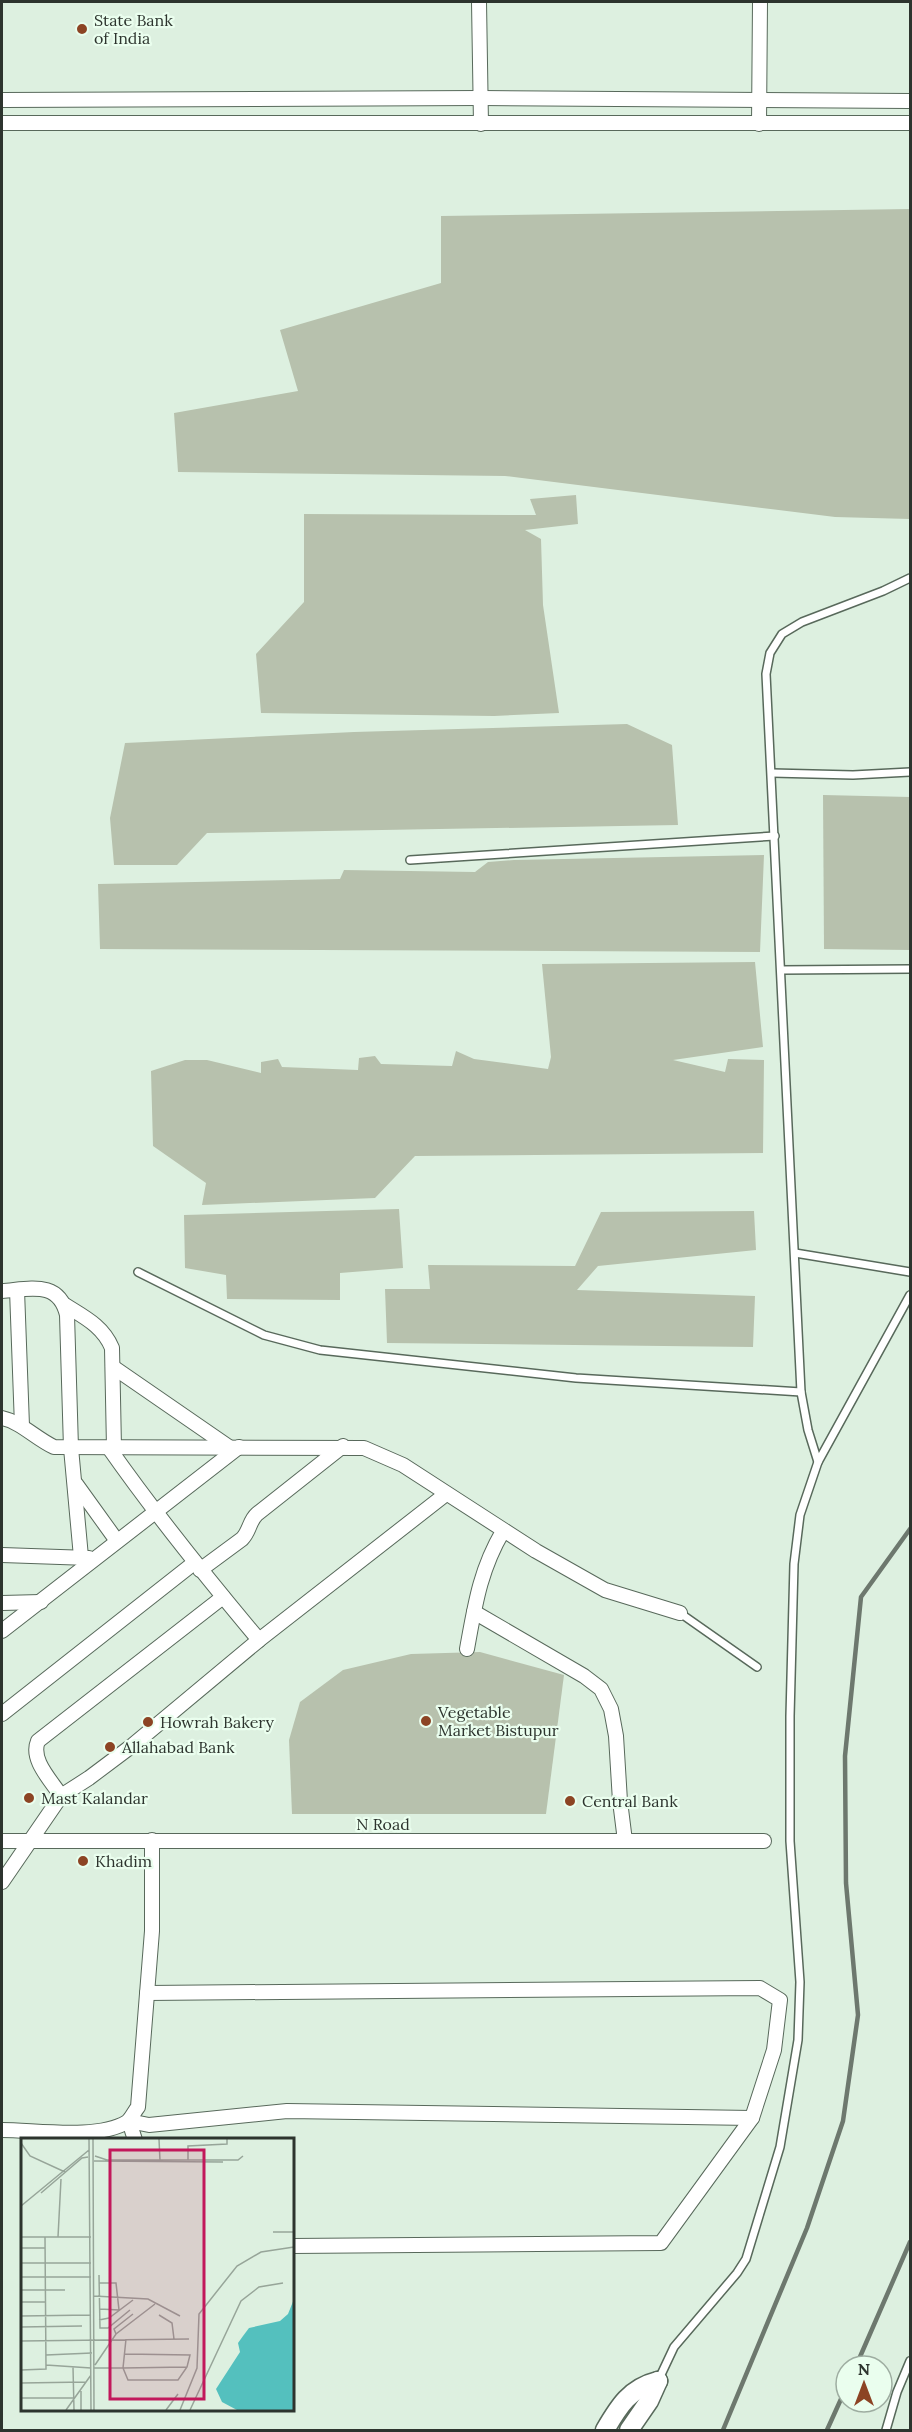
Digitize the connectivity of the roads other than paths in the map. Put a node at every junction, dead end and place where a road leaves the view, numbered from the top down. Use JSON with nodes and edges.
{"nodes":[{"id":1,"x":479,"y":2,"type":"edge"},
{"id":2,"x":760,"y":2,"type":"edge"},
{"id":3,"x":481,"y":98,"type":"junction"},
{"id":4,"x":2,"y":100,"type":"edge"},
{"id":5,"x":759,"y":101,"type":"junction"},
{"id":6,"x":910,"y":101,"type":"edge"},
{"id":7,"x":2,"y":123,"type":"edge"},
{"id":8,"x":910,"y":123,"type":"edge"},
{"id":9,"x":481,"y":124,"type":"junction"},
{"id":10,"x":759,"y":124,"type":"junction"},
{"id":11,"x":910,"y":578,"type":"edge"},
{"id":12,"x":910,"y":772,"type":"edge"},
{"id":13,"x":772,"y":773,"type":"junction"},
{"id":14,"x":776,"y":836,"type":"junction"},
{"id":15,"x":410,"y":860,"type":"dead end"},
{"id":16,"x":910,"y":969,"type":"edge"},
{"id":17,"x":782,"y":970,"type":"junction"},
{"id":18,"x":795,"y":1253,"type":"junction"},
{"id":19,"x":138,"y":1272,"type":"dead end"},
{"id":20,"x":910,"y":1272,"type":"edge"},
{"id":21,"x":17,"y":1290,"type":"junction"},
{"id":22,"x":2,"y":1291,"type":"edge"},
{"id":23,"x":910,"y":1295,"type":"edge"},
{"id":24,"x":64,"y":1305,"type":"junction"},
{"id":25,"x":113,"y":1367,"type":"junction"},
{"id":26,"x":801,"y":1392,"type":"junction"},
{"id":27,"x":2,"y":1418,"type":"edge"},
{"id":28,"x":22,"y":1426,"type":"junction"},
{"id":29,"x":343,"y":1446,"type":"junction"},
{"id":30,"x":234,"y":1447,"type":"junction"},
{"id":31,"x":71,"y":1448,"type":"junction"},
{"id":32,"x":112,"y":1448,"type":"junction"},
{"id":33,"x":818,"y":1462,"type":"junction"},
{"id":34,"x":75,"y":1483,"type":"junction"},
{"id":35,"x":446,"y":1494,"type":"junction"},
{"id":36,"x":154,"y":1512,"type":"junction"},
{"id":37,"x":503,"y":1531,"type":"junction"},
{"id":38,"x":117,"y":1541,"type":"junction"},
{"id":39,"x":2,"y":1555,"type":"edge"},
{"id":40,"x":81,"y":1557,"type":"junction"},
{"id":41,"x":96,"y":1558,"type":"junction"},
{"id":42,"x":197,"y":1566,"type":"junction"},
{"id":43,"x":223,"y":1597,"type":"junction"},
{"id":44,"x":41,"y":1602,"type":"junction"},
{"id":45,"x":2,"y":1603,"type":"edge"},
{"id":46,"x":474,"y":1612,"type":"junction"},
{"id":47,"x":680,"y":1613,"type":"joint"},
{"id":48,"x":2,"y":1631,"type":"edge"},
{"id":49,"x":259,"y":1640,"type":"junction"},
{"id":50,"x":467,"y":1649,"type":"dead end"},
{"id":51,"x":757,"y":1667,"type":"dead end"},
{"id":52,"x":2,"y":1714,"type":"edge"},
{"id":53,"x":61,"y":1796,"type":"junction"},
{"id":54,"x":2,"y":1840,"type":"edge"},
{"id":55,"x":152,"y":1840,"type":"junction"},
{"id":56,"x":30,"y":1841,"type":"junction"},
{"id":57,"x":625,"y":1841,"type":"junction"},
{"id":58,"x":764,"y":1841,"type":"dead end"},
{"id":59,"x":2,"y":1882,"type":"edge"},
{"id":60,"x":147,"y":1993,"type":"junction"},
{"id":61,"x":752,"y":2118,"type":"junction"},
{"id":62,"x":129,"y":2121,"type":"junction"},
{"id":63,"x":2,"y":2130,"type":"edge"},
{"id":64,"x":29,"y":2135,"type":"edge"},
{"id":65,"x":135,"y":2138,"type":"edge"},
{"id":66,"x":294,"y":2246,"type":"edge"},
{"id":67,"x":910,"y":2361,"type":"edge"},
{"id":68,"x":658,"y":2381,"type":"junction"},
{"id":69,"x":604,"y":2430,"type":"edge"},
{"id":70,"x":629,"y":2430,"type":"edge"},
{"id":71,"x":886,"y":2430,"type":"edge"}],
"edges":[{"from":1,"to":3,"type":"street"},
{"from":2,"to":5,"type":"street"},
{"from":3,"to":4,"type":"street"},
{"from":3,"to":5,"type":"street"},
{"from":3,"to":9,"type":"street"},
{"from":5,"to":6,"type":"street"},
{"from":5,"to":10,"type":"street"},
{"from":7,"to":9,"type":"street"},
{"from":8,"to":10,"type":"street"},
{"from":9,"to":10,"type":"street"},
{"from":11,"to":13,"type":"lane"},
{"from":12,"to":13,"type":"lane"},
{"from":13,"to":14,"type":"lane"},
{"from":14,"to":15,"type":"lane"},
{"from":14,"to":17,"type":"lane"},
{"from":16,"to":17,"type":"lane"},
{"from":17,"to":18,"type":"lane"},
{"from":18,"to":20,"type":"lane"},
{"from":18,"to":26,"type":"lane"},
{"from":19,"to":26,"type":"lane"},
{"from":21,"to":22,"type":"street"},
{"from":21,"to":24,"type":"street"},
{"from":21,"to":28,"type":"street"},
{"from":23,"to":33,"type":"lane"},
{"from":24,"to":25,"type":"street"},
{"from":24,"to":31,"type":"street"},
{"from":25,"to":30,"type":"street"},
{"from":25,"to":32,"type":"street"},
{"from":26,"to":33,"type":"lane"},
{"from":27,"to":28,"type":"street"},
{"from":28,"to":31,"type":"street"},
{"from":29,"to":30,"type":"street"},
{"from":29,"to":35,"type":"street"},
{"from":29,"to":42,"type":"street"},
{"from":30,"to":32,"type":"street"},
{"from":30,"to":36,"type":"street"},
{"from":31,"to":32,"type":"street"},
{"from":31,"to":34,"type":"street"},
{"from":32,"to":36,"type":"street"},
{"from":33,"to":68,"type":"lane"},
{"from":34,"to":38,"type":"street"},
{"from":34,"to":40,"type":"street"},
{"from":35,"to":37,"type":"street"},
{"from":35,"to":49,"type":"street"},
{"from":36,"to":38,"type":"street"},
{"from":36,"to":42,"type":"street"},
{"from":37,"to":46,"type":"street"},
{"from":37,"to":47,"type":"street"},
{"from":38,"to":41,"type":"street"},
{"from":39,"to":40,"type":"street"},
{"from":40,"to":41,"type":"street"},
{"from":41,"to":44,"type":"street"},
{"from":42,"to":43,"type":"street"},
{"from":42,"to":52,"type":"street"},
{"from":43,"to":49,"type":"street"},
{"from":43,"to":53,"type":"street"},
{"from":44,"to":45,"type":"street"},
{"from":44,"to":48,"type":"street"},
{"from":46,"to":50,"type":"street"},
{"from":46,"to":57,"type":"street"},
{"from":47,"to":51,"type":"lane"},
{"from":49,"to":53,"type":"street"},
{"from":53,"to":56,"type":"street"},
{"from":54,"to":56,"type":"street","name":"N Road"},
{"from":55,"to":56,"type":"street","name":"N Road"},
{"from":55,"to":57,"type":"street","name":"N Road"},
{"from":55,"to":60,"type":"street"},
{"from":56,"to":59,"type":"street"},
{"from":57,"to":58,"type":"street","name":"N Road"},
{"from":60,"to":61,"type":"street"},
{"from":60,"to":62,"type":"street"},
{"from":61,"to":62,"type":"street"},
{"from":61,"to":66,"type":"street"},
{"from":62,"to":64,"type":"street"},
{"from":62,"to":65,"type":"street"},
{"from":63,"to":64,"type":"street"},
{"from":67,"to":71,"type":"lane"},
{"from":68,"to":69,"type":"street"},
{"from":68,"to":70,"type":"street"}]}
